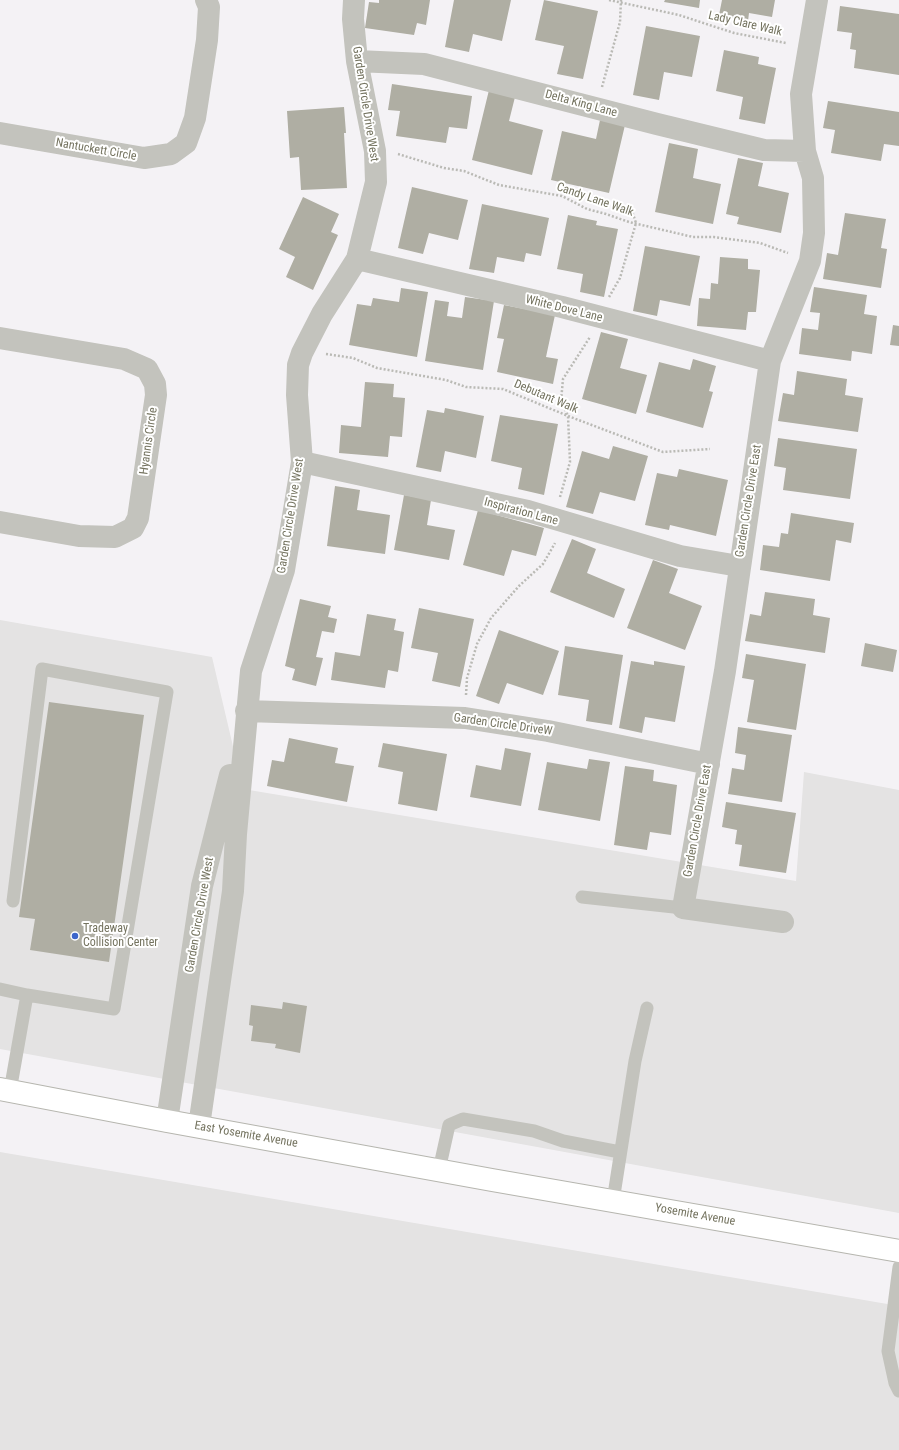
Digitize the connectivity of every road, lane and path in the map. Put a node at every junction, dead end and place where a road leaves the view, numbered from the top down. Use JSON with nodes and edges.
{"nodes":[{"id":1,"x":206,"y":0,"type":"edge"},
{"id":2,"x":354,"y":0,"type":"edge"},
{"id":3,"x":608,"y":0,"type":"edge"},
{"id":4,"x":817,"y":0,"type":"edge"},
{"id":5,"x":621,"y":2,"type":"edge"},
{"id":6,"x":808,"y":48,"type":"junction"},
{"id":7,"x":357,"y":61,"type":"junction"},
{"id":8,"x":597,"y":108,"type":"junction"},
{"id":9,"x":0,"y":133,"type":"edge"},
{"id":10,"x":375,"y":151,"type":"junction"},
{"id":11,"x":804,"y":151,"type":"junction"},
{"id":12,"x":631,"y":208,"type":"dead end"},
{"id":13,"x":636,"y":223,"type":"junction"},
{"id":14,"x":357,"y":259,"type":"junction"},
{"id":15,"x":810,"y":261,"type":"junction"},
{"id":16,"x":597,"y":317,"type":"junction"},
{"id":17,"x":0,"y":338,"type":"edge"},
{"id":18,"x":302,"y":353,"type":"junction"},
{"id":19,"x":770,"y":361,"type":"junction"},
{"id":20,"x":568,"y":416,"type":"junction"},
{"id":21,"x":710,"y":449,"type":"dead end"},
{"id":22,"x":302,"y":462,"type":"junction"},
{"id":23,"x":559,"y":521,"type":"junction"},
{"id":24,"x":0,"y":522,"type":"edge"},
{"id":25,"x":739,"y":566,"type":"junction"},
{"id":26,"x":246,"y":711,"type":"junction"},
{"id":27,"x":465,"y":718,"type":"junction"},
{"id":28,"x":709,"y":764,"type":"junction"},
{"id":29,"x":582,"y":897,"type":"dead end"},
{"id":30,"x":13,"y":901,"type":"dead end"},
{"id":31,"x":682,"y":908,"type":"junction"},
{"id":32,"x":783,"y":922,"type":"dead end"},
{"id":33,"x":0,"y":989,"type":"edge"},
{"id":34,"x":27,"y":995,"type":"junction"},
{"id":35,"x":647,"y":1008,"type":"dead end"},
{"id":36,"x":5,"y":1090,"type":"edge"},
{"id":37,"x":167,"y":1121,"type":"junction"},
{"id":38,"x":198,"y":1126,"type":"junction"},
{"id":39,"x":620,"y":1152,"type":"junction"},
{"id":40,"x":439,"y":1170,"type":"junction"},
{"id":41,"x":492,"y":1180,"type":"joint"},
{"id":42,"x":613,"y":1201,"type":"junction"},
{"id":43,"x":899,"y":1251,"type":"edge"},
{"id":44,"x":899,"y":1267,"type":"edge"},
{"id":45,"x":899,"y":1391,"type":"edge"}],
"edges":[{"from":1,"to":9,"type":"street","name":"Nantuckett Circle"},
{"from":2,"to":7,"type":"street","name":"Garden Circle Drive West"},
{"from":3,"to":5,"type":"path","name":"Lady Clare Walk"},
{"from":4,"to":6,"type":"street","name":"Garden Circle Drive East"},
{"from":5,"to":6,"type":"path","name":"Lady Clare Walk"},
{"from":5,"to":8,"type":"path"},
{"from":6,"to":11,"type":"street","name":"Garden Circle Drive East"},
{"from":7,"to":8,"type":"street","name":"Delta King Lane"},
{"from":7,"to":10,"type":"street","name":"Garden Circle Drive West"},
{"from":8,"to":11,"type":"street","name":"Delta King Lane"},
{"from":10,"to":13,"type":"path","name":"Candy Lane Walk"},
{"from":10,"to":14,"type":"street","name":"Garden Circle Drive West"},
{"from":11,"to":15,"type":"street","name":"Garden Circle Drive East"},
{"from":12,"to":13,"type":"path"},
{"from":13,"to":15,"type":"path","name":"Candy Lane Walk"},
{"from":13,"to":16,"type":"path"},
{"from":14,"to":16,"type":"street","name":"White Dove Lane"},
{"from":14,"to":18,"type":"street","name":"Garden Circle Drive West"},
{"from":15,"to":19,"type":"street","name":"Garden Circle Drive East"},
{"from":16,"to":19,"type":"street","name":"White Dove Lane"},
{"from":16,"to":20,"type":"path"},
{"from":17,"to":24,"type":"street","name":"Hyannis Circle"},
{"from":18,"to":20,"type":"path","name":"Debutant Walk"},
{"from":18,"to":22,"type":"street","name":"Garden Circle Drive West"},
{"from":19,"to":25,"type":"street","name":"Garden Circle Drive East"},
{"from":20,"to":21,"type":"path","name":"Debutant Walk"},
{"from":20,"to":23,"type":"path"},
{"from":22,"to":23,"type":"street","name":"Inspiration Lane"},
{"from":22,"to":26,"type":"street","name":"Garden Circle Drive West"},
{"from":23,"to":25,"type":"street","name":"Inspiration Lane"},
{"from":23,"to":27,"type":"path"},
{"from":25,"to":28,"type":"street","name":"Garden Circle Drive East"},
{"from":26,"to":27,"type":"street","name":"Garden Circle DriveW"},
{"from":26,"to":37,"type":"street","name":"Garden Circle Drive West"},
{"from":26,"to":38,"type":"street","name":"Garden Circle Drive West"},
{"from":27,"to":28,"type":"street","name":"Garden Circle DriveW"},
{"from":28,"to":31,"type":"street","name":"Garden Circle Drive East"},
{"from":29,"to":31,"type":"lane"},
{"from":30,"to":34,"type":"lane"},
{"from":31,"to":32,"type":"street"},
{"from":33,"to":34,"type":"lane"},
{"from":34,"to":36,"type":"lane"},
{"from":35,"to":39,"type":"lane"},
{"from":36,"to":37,"type":"main road","name":"East Yosemite Avenue"},
{"from":37,"to":38,"type":"main road","name":"East Yosemite Avenue"},
{"from":38,"to":40,"type":"main road","name":"East Yosemite Avenue"},
{"from":39,"to":40,"type":"lane"},
{"from":39,"to":42,"type":"lane"},
{"from":40,"to":41,"type":"main road","name":"East Yosemite Avenue"},
{"from":41,"to":42,"type":"main road","name":"Yosemite Avenue"},
{"from":42,"to":43,"type":"main road","name":"Yosemite Avenue"},
{"from":44,"to":45,"type":"lane"}]}
